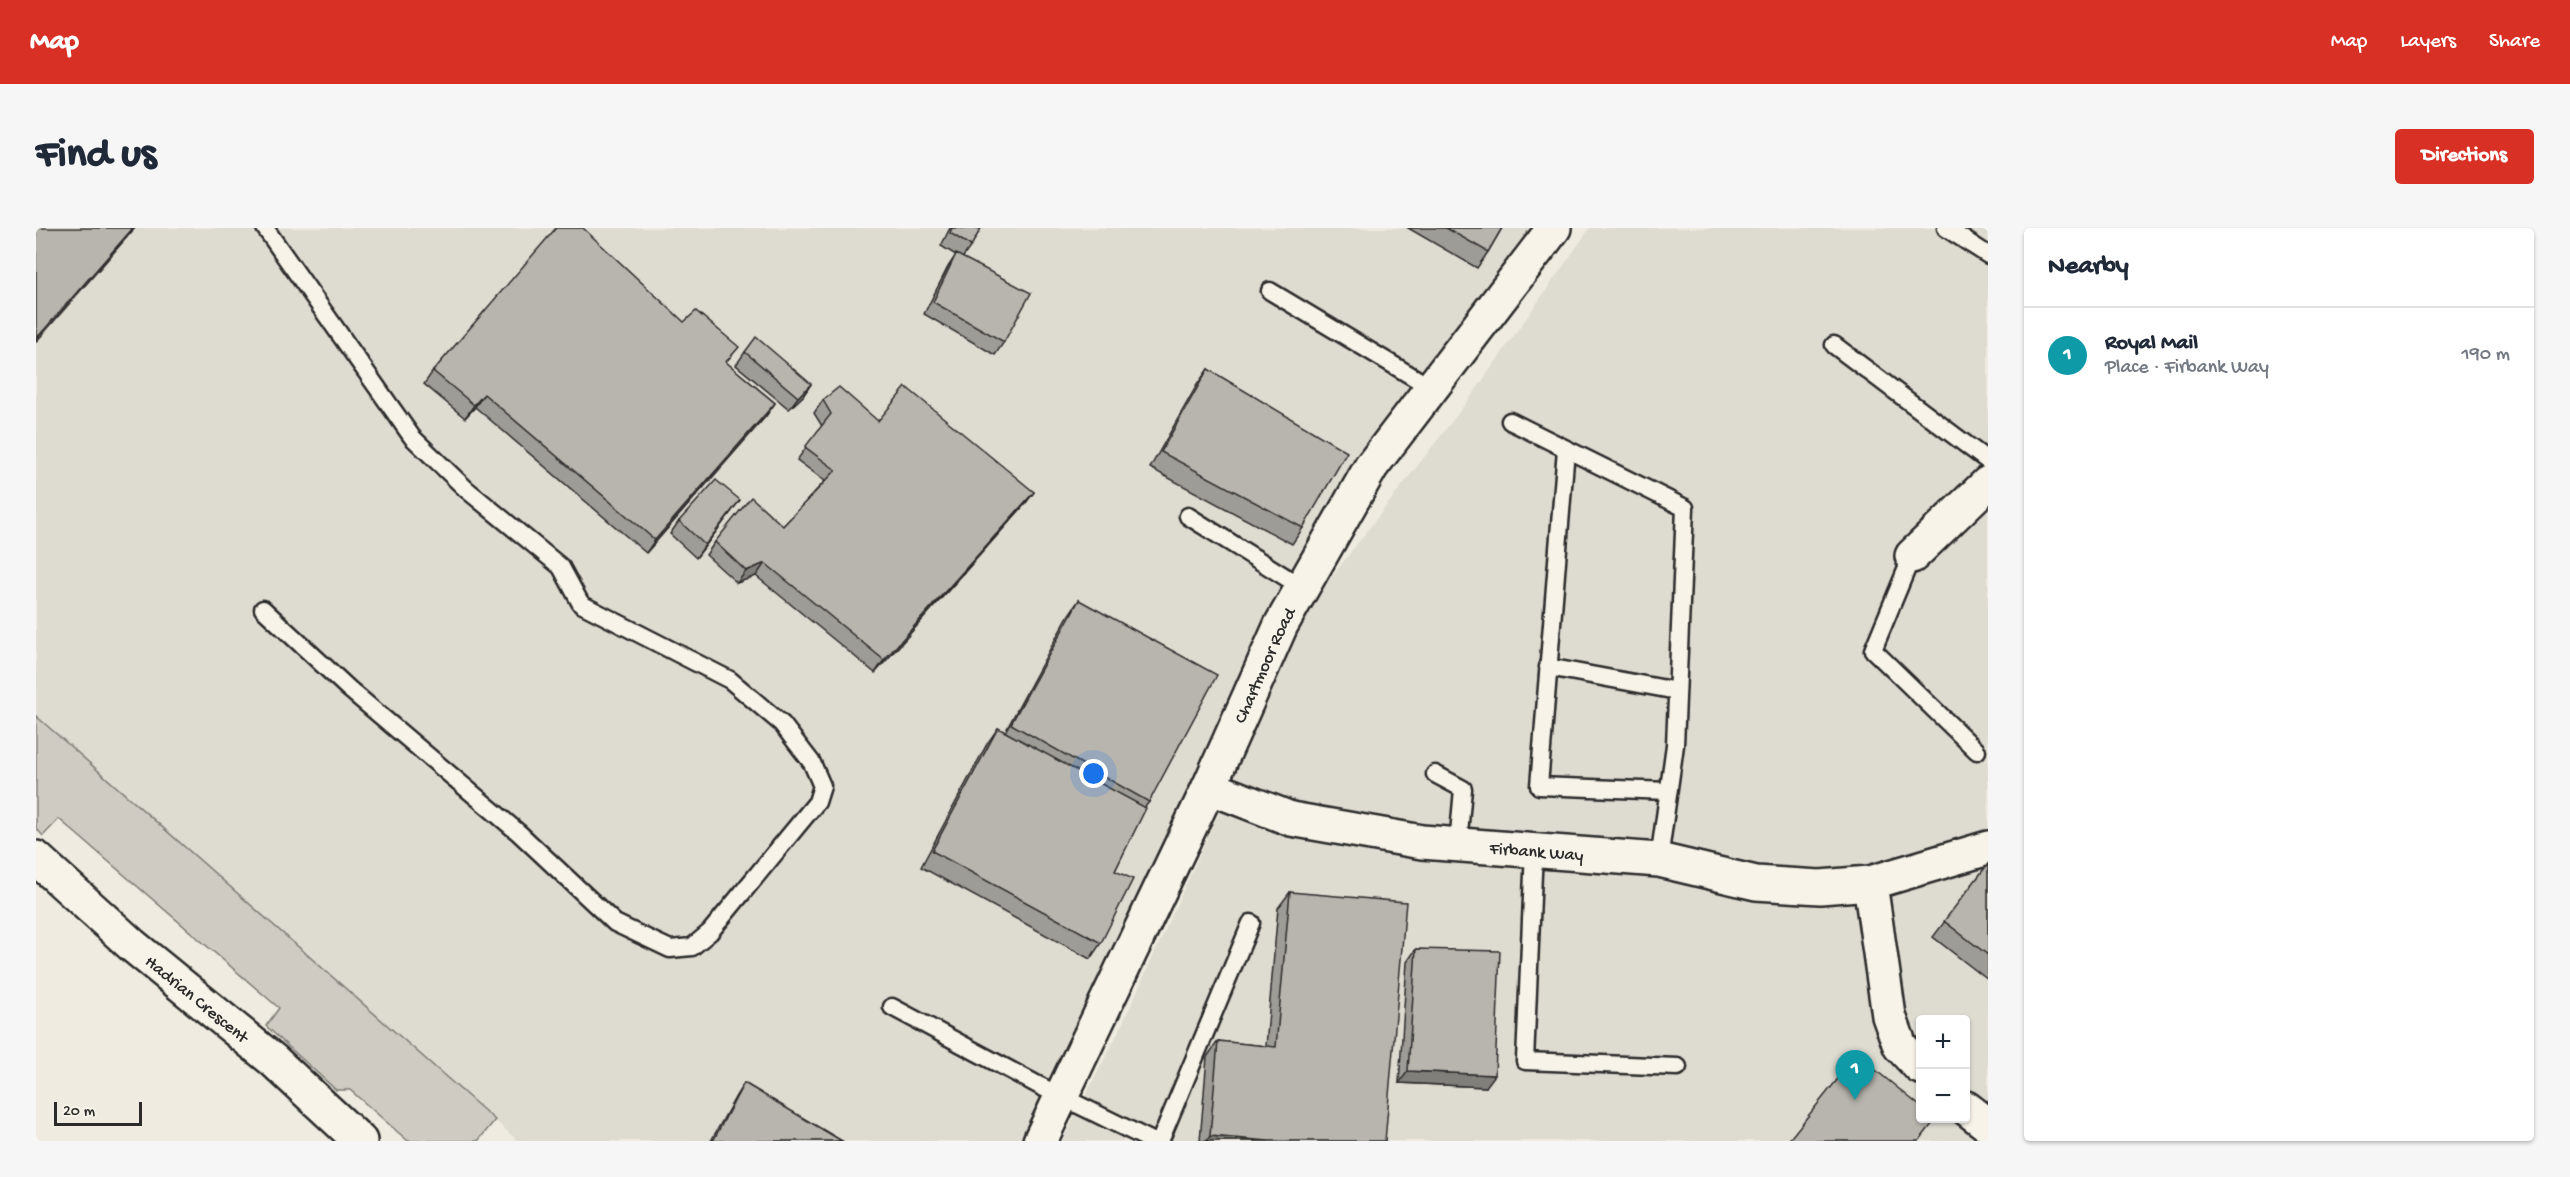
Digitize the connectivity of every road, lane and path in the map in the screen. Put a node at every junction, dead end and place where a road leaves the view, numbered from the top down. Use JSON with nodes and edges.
{"nodes":[{"id":1,"x":265,"y":228,"type":"edge"},
{"id":2,"x":1554,"y":228,"type":"edge"},
{"id":3,"x":1946,"y":228,"type":"edge"},
{"id":4,"x":1988,"y":255,"type":"edge"},
{"id":5,"x":1270,"y":291,"type":"dead end"},
{"id":6,"x":1834,"y":345,"type":"dead end"},
{"id":7,"x":1430,"y":387,"type":"junction"},
{"id":8,"x":1510,"y":421,"type":"dead end"},
{"id":9,"x":1566,"y":449,"type":"junction"},
{"id":10,"x":1988,"y":461,"type":"edge"},
{"id":11,"x":1988,"y":483,"type":"edge"},
{"id":12,"x":1188,"y":516,"type":"dead end"},
{"id":13,"x":1912,"y":556,"type":"joint"},
{"id":14,"x":1303,"y":588,"type":"junction"},
{"id":15,"x":263,"y":609,"type":"dead end"},
{"id":16,"x":1548,"y":667,"type":"junction"},
{"id":17,"x":1677,"y":691,"type":"junction"},
{"id":18,"x":1977,"y":751,"type":"dead end"},
{"id":19,"x":1435,"y":774,"type":"dead end"},
{"id":20,"x":1209,"y":787,"type":"junction"},
{"id":21,"x":1668,"y":791,"type":"junction"},
{"id":22,"x":1458,"y":845,"type":"junction"},
{"id":23,"x":1988,"y":848,"type":"edge"},
{"id":24,"x":1534,"y":850,"type":"junction"},
{"id":25,"x":36,"y":858,"type":"edge"},
{"id":26,"x":1659,"y":860,"type":"junction"},
{"id":27,"x":1870,"y":883,"type":"junction"},
{"id":28,"x":1251,"y":923,"type":"dead end"},
{"id":29,"x":892,"y":1007,"type":"dead end"},
{"id":30,"x":1916,"y":1064,"type":"edge"},
{"id":31,"x":1678,"y":1067,"type":"dead end"},
{"id":32,"x":1061,"y":1097,"type":"junction"},
{"id":33,"x":1970,"y":1112,"type":"edge"},
{"id":34,"x":1988,"y":1125,"type":"edge"},
{"id":35,"x":360,"y":1141,"type":"edge"},
{"id":36,"x":1040,"y":1141,"type":"edge"},
{"id":37,"x":1152,"y":1141,"type":"edge"},
{"id":38,"x":1160,"y":1141,"type":"edge"}],
"edges":[{"from":1,"to":15,"type":"lane"},
{"from":2,"to":7,"type":"street","name":"Chartmoor Road"},
{"from":3,"to":4,"type":"lane"},
{"from":5,"to":7,"type":"lane"},
{"from":6,"to":10,"type":"lane"},
{"from":7,"to":14,"type":"street","name":"Chartmoor Road"},
{"from":8,"to":9,"type":"lane"},
{"from":9,"to":16,"type":"lane"},
{"from":9,"to":17,"type":"lane"},
{"from":11,"to":13,"type":"street"},
{"from":12,"to":14,"type":"lane"},
{"from":13,"to":18,"type":"lane"},
{"from":14,"to":20,"type":"street","name":"Chartmoor Road"},
{"from":16,"to":17,"type":"lane"},
{"from":16,"to":21,"type":"lane"},
{"from":17,"to":21,"type":"lane"},
{"from":19,"to":22,"type":"lane"},
{"from":20,"to":22,"type":"street","name":"Firbank Way"},
{"from":20,"to":32,"type":"street","name":"Chartmoor Road"},
{"from":21,"to":26,"type":"lane"},
{"from":22,"to":24,"type":"street","name":"Firbank Way"},
{"from":23,"to":27,"type":"street","name":"Firbank Way"},
{"from":24,"to":26,"type":"street","name":"Firbank Way"},
{"from":24,"to":31,"type":"lane"},
{"from":25,"to":35,"type":"street","name":"Hadrian Crescent"},
{"from":26,"to":27,"type":"street","name":"Firbank Way"},
{"from":27,"to":30,"type":"street"},
{"from":28,"to":38,"type":"lane"},
{"from":29,"to":32,"type":"lane"},
{"from":32,"to":36,"type":"street","name":"Chartmoor Road"},
{"from":32,"to":37,"type":"lane"},
{"from":33,"to":34,"type":"street"}]}
